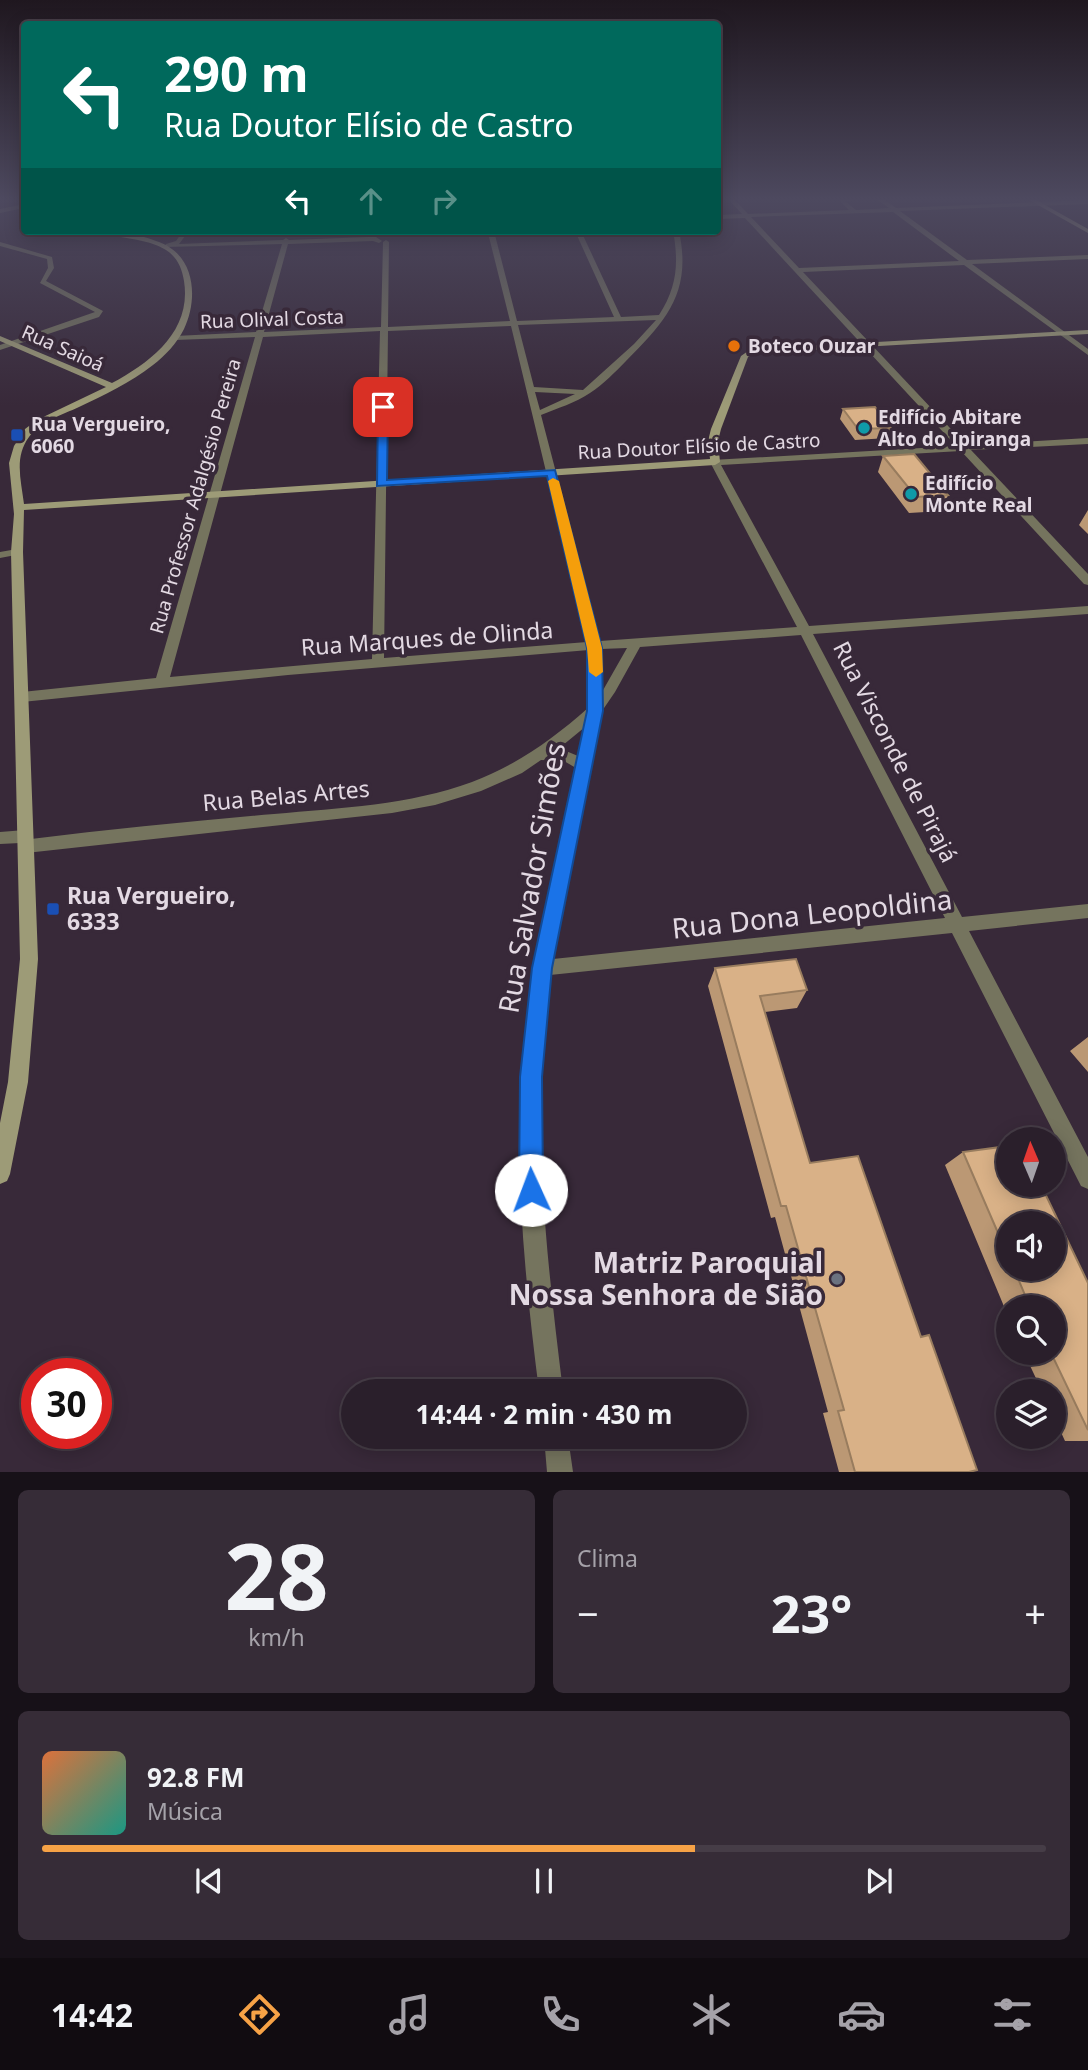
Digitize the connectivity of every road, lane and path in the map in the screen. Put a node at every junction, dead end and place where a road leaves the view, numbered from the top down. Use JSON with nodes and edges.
{"nodes":[{"id":1,"x":51,"y":269,"type":"edge"},
{"id":2,"x":186,"y":269,"type":"edge"},
{"id":3,"x":278,"y":269,"type":"edge"},
{"id":4,"x":391,"y":269,"type":"edge"},
{"id":5,"x":500,"y":269,"type":"edge"},
{"id":6,"x":595,"y":269,"type":"edge"},
{"id":7,"x":682,"y":269,"type":"edge"},
{"id":8,"x":796,"y":269,"type":"edge"},
{"id":9,"x":841,"y":269,"type":"edge"},
{"id":10,"x":976,"y":269,"type":"edge"},
{"id":11,"x":798,"y":271,"type":"junction"},
{"id":12,"x":663,"y":317,"type":"junction"},
{"id":13,"x":618,"y":318,"type":"junction"},
{"id":14,"x":514,"y":323,"type":"junction"},
{"id":15,"x":385,"y":330,"type":"junction"},
{"id":16,"x":1088,"y":332,"type":"edge"},
{"id":17,"x":1062,"y":333,"type":"junction"},
{"id":18,"x":258,"y":336,"type":"junction"},
{"id":19,"x":0,"y":338,"type":"edge"},
{"id":20,"x":175,"y":338,"type":"junction"},
{"id":21,"x":12,"y":343,"type":"junction"},
{"id":22,"x":866,"y":345,"type":"junction"},
{"id":23,"x":0,"y":348,"type":"edge"},
{"id":24,"x":1088,"y":353,"type":"edge"},
{"id":25,"x":113,"y":387,"type":"junction"},
{"id":26,"x":530,"y":389,"type":"junction"},
{"id":27,"x":585,"y":392,"type":"junction"},
{"id":28,"x":537,"y":414,"type":"junction"},
{"id":29,"x":1088,"y":441,"type":"edge"},
{"id":30,"x":965,"y":449,"type":"junction"},
{"id":31,"x":0,"y":460,"type":"edge"},
{"id":32,"x":13,"y":462,"type":"junction"},
{"id":33,"x":715,"y":462,"type":"junction"},
{"id":34,"x":551,"y":472,"type":"junction"},
{"id":35,"x":381,"y":484,"type":"junction"},
{"id":36,"x":214,"y":494,"type":"junction"},
{"id":37,"x":19,"y":507,"type":"junction"},
{"id":38,"x":17,"y":551,"type":"junction"},
{"id":39,"x":0,"y":555,"type":"edge"},
{"id":40,"x":1088,"y":581,"type":"edge"},
{"id":41,"x":1088,"y":610,"type":"edge"},
{"id":42,"x":806,"y":632,"type":"junction"},
{"id":43,"x":635,"y":645,"type":"junction"},
{"id":44,"x":595,"y":648,"type":"junction"},
{"id":45,"x":377,"y":663,"type":"junction"},
{"id":46,"x":162,"y":681,"type":"junction"},
{"id":47,"x":22,"y":697,"type":"junction"},
{"id":48,"x":595,"y":711,"type":"junction"},
{"id":49,"x":541,"y":755,"type":"junction"},
{"id":50,"x":584,"y":766,"type":"junction"},
{"id":51,"x":0,"y":838,"type":"edge"},
{"id":52,"x":25,"y":841,"type":"junction"},
{"id":53,"x":1088,"y":911,"type":"edge"},
{"id":54,"x":956,"y":926,"type":"junction"},
{"id":55,"x":542,"y":968,"type":"junction"},
{"id":56,"x":0,"y":1174,"type":"edge"},
{"id":57,"x":1088,"y":1179,"type":"edge"},
{"id":58,"x":550,"y":1379,"type":"edge"},
{"id":59,"x":557,"y":1449,"type":"edge"},
{"id":60,"x":559,"y":1472,"type":"edge"}],
"edges":[{"from":1,"to":21,"type":"street"},
{"from":2,"to":20,"type":"main road"},
{"from":3,"to":18,"type":"street","name":"Rua Professor Adalgésio Pereira"},
{"from":4,"to":15,"type":"street"},
{"from":5,"to":14,"type":"street","name":"Rua Salvador Simões"},
{"from":6,"to":13,"type":"street"},
{"from":7,"to":12,"type":"street"},
{"from":8,"to":11,"type":"street"},
{"from":9,"to":11,"type":"street"},
{"from":10,"to":17,"type":"street"},
{"from":11,"to":22,"type":"street"},
{"from":12,"to":13,"type":"street","name":"Rua Olival Costa"},
{"from":12,"to":27,"type":"street"},
{"from":13,"to":14,"type":"street","name":"Rua Olival Costa"},
{"from":14,"to":15,"type":"street","name":"Rua Olival Costa"},
{"from":14,"to":26,"type":"street","name":"Rua Salvador Simões"},
{"from":15,"to":18,"type":"street","name":"Rua Olival Costa"},
{"from":15,"to":35,"type":"street"},
{"from":16,"to":17,"type":"main road"},
{"from":17,"to":22,"type":"main road"},
{"from":17,"to":24,"type":"street"},
{"from":18,"to":20,"type":"street","name":"Rua Olival Costa"},
{"from":18,"to":36,"type":"street","name":"Rua Professor Adalgésio Pereira"},
{"from":19,"to":21,"type":"main road","name":"Rua Saioá"},
{"from":20,"to":25,"type":"main road"},
{"from":21,"to":23,"type":"street"},
{"from":21,"to":25,"type":"main road","name":"Rua Saioá"},
{"from":22,"to":30,"type":"street"},
{"from":22,"to":33,"type":"main road"},
{"from":25,"to":32,"type":"main road"},
{"from":26,"to":27,"type":"street"},
{"from":26,"to":28,"type":"street","name":"Rua Salvador Simões"},
{"from":27,"to":28,"type":"street"},
{"from":28,"to":34,"type":"street","name":"Rua Salvador Simões"},
{"from":29,"to":30,"type":"street","name":"Rua Doutor Elísio de Castro"},
{"from":30,"to":33,"type":"street","name":"Rua Doutor Elísio de Castro"},
{"from":30,"to":40,"type":"street"},
{"from":31,"to":32,"type":"main road"},
{"from":32,"to":37,"type":"main road"},
{"from":33,"to":34,"type":"main road","name":"Rua Doutor Elísio de Castro"},
{"from":33,"to":42,"type":"street","name":"Rua Visconde de Pirajá"},
{"from":34,"to":35,"type":"main road","name":"Rua Doutor Elísio de Castro"},
{"from":34,"to":44,"type":"street","name":"Rua Salvador Simões"},
{"from":35,"to":36,"type":"main road","name":"Rua Doutor Elísio de Castro"},
{"from":35,"to":45,"type":"street"},
{"from":36,"to":37,"type":"main road","name":"Rua Doutor Elísio de Castro"},
{"from":36,"to":46,"type":"street","name":"Rua Professor Adalgésio Pereira"},
{"from":37,"to":38,"type":"main road"},
{"from":38,"to":39,"type":"street"},
{"from":38,"to":47,"type":"main road"},
{"from":41,"to":42,"type":"street","name":"Rua Marques de Olinda"},
{"from":42,"to":43,"type":"street","name":"Rua Marques de Olinda"},
{"from":42,"to":54,"type":"street","name":"Rua Visconde de Pirajá"},
{"from":43,"to":44,"type":"street","name":"Rua Marques de Olinda"},
{"from":43,"to":48,"type":"street","name":"Rua Salvador Simões"},
{"from":44,"to":45,"type":"street","name":"Rua Marques de Olinda"},
{"from":44,"to":48,"type":"street","name":"Rua Salvador Simões"},
{"from":45,"to":46,"type":"street","name":"Rua Marques de Olinda"},
{"from":46,"to":47,"type":"street","name":"Rua Marques de Olinda"},
{"from":47,"to":52,"type":"main road"},
{"from":48,"to":49,"type":"street","name":"Rua Belas Artes"},
{"from":48,"to":50,"type":"street","name":"Rua Salvador Simões"},
{"from":49,"to":50,"type":"street"},
{"from":49,"to":52,"type":"street","name":"Rua Belas Artes"},
{"from":50,"to":55,"type":"street","name":"Rua Salvador Simões"},
{"from":51,"to":52,"type":"street","name":"Rua Belas Artes"},
{"from":52,"to":56,"type":"main road"},
{"from":53,"to":54,"type":"street","name":"Rua Dona Leopoldina"},
{"from":54,"to":55,"type":"street","name":"Rua Dona Leopoldina"},
{"from":54,"to":57,"type":"street","name":"Rua Visconde de Pirajá"},
{"from":55,"to":58,"type":"street","name":"Rua Salvador Simões"},
{"from":59,"to":60,"type":"street"}]}
